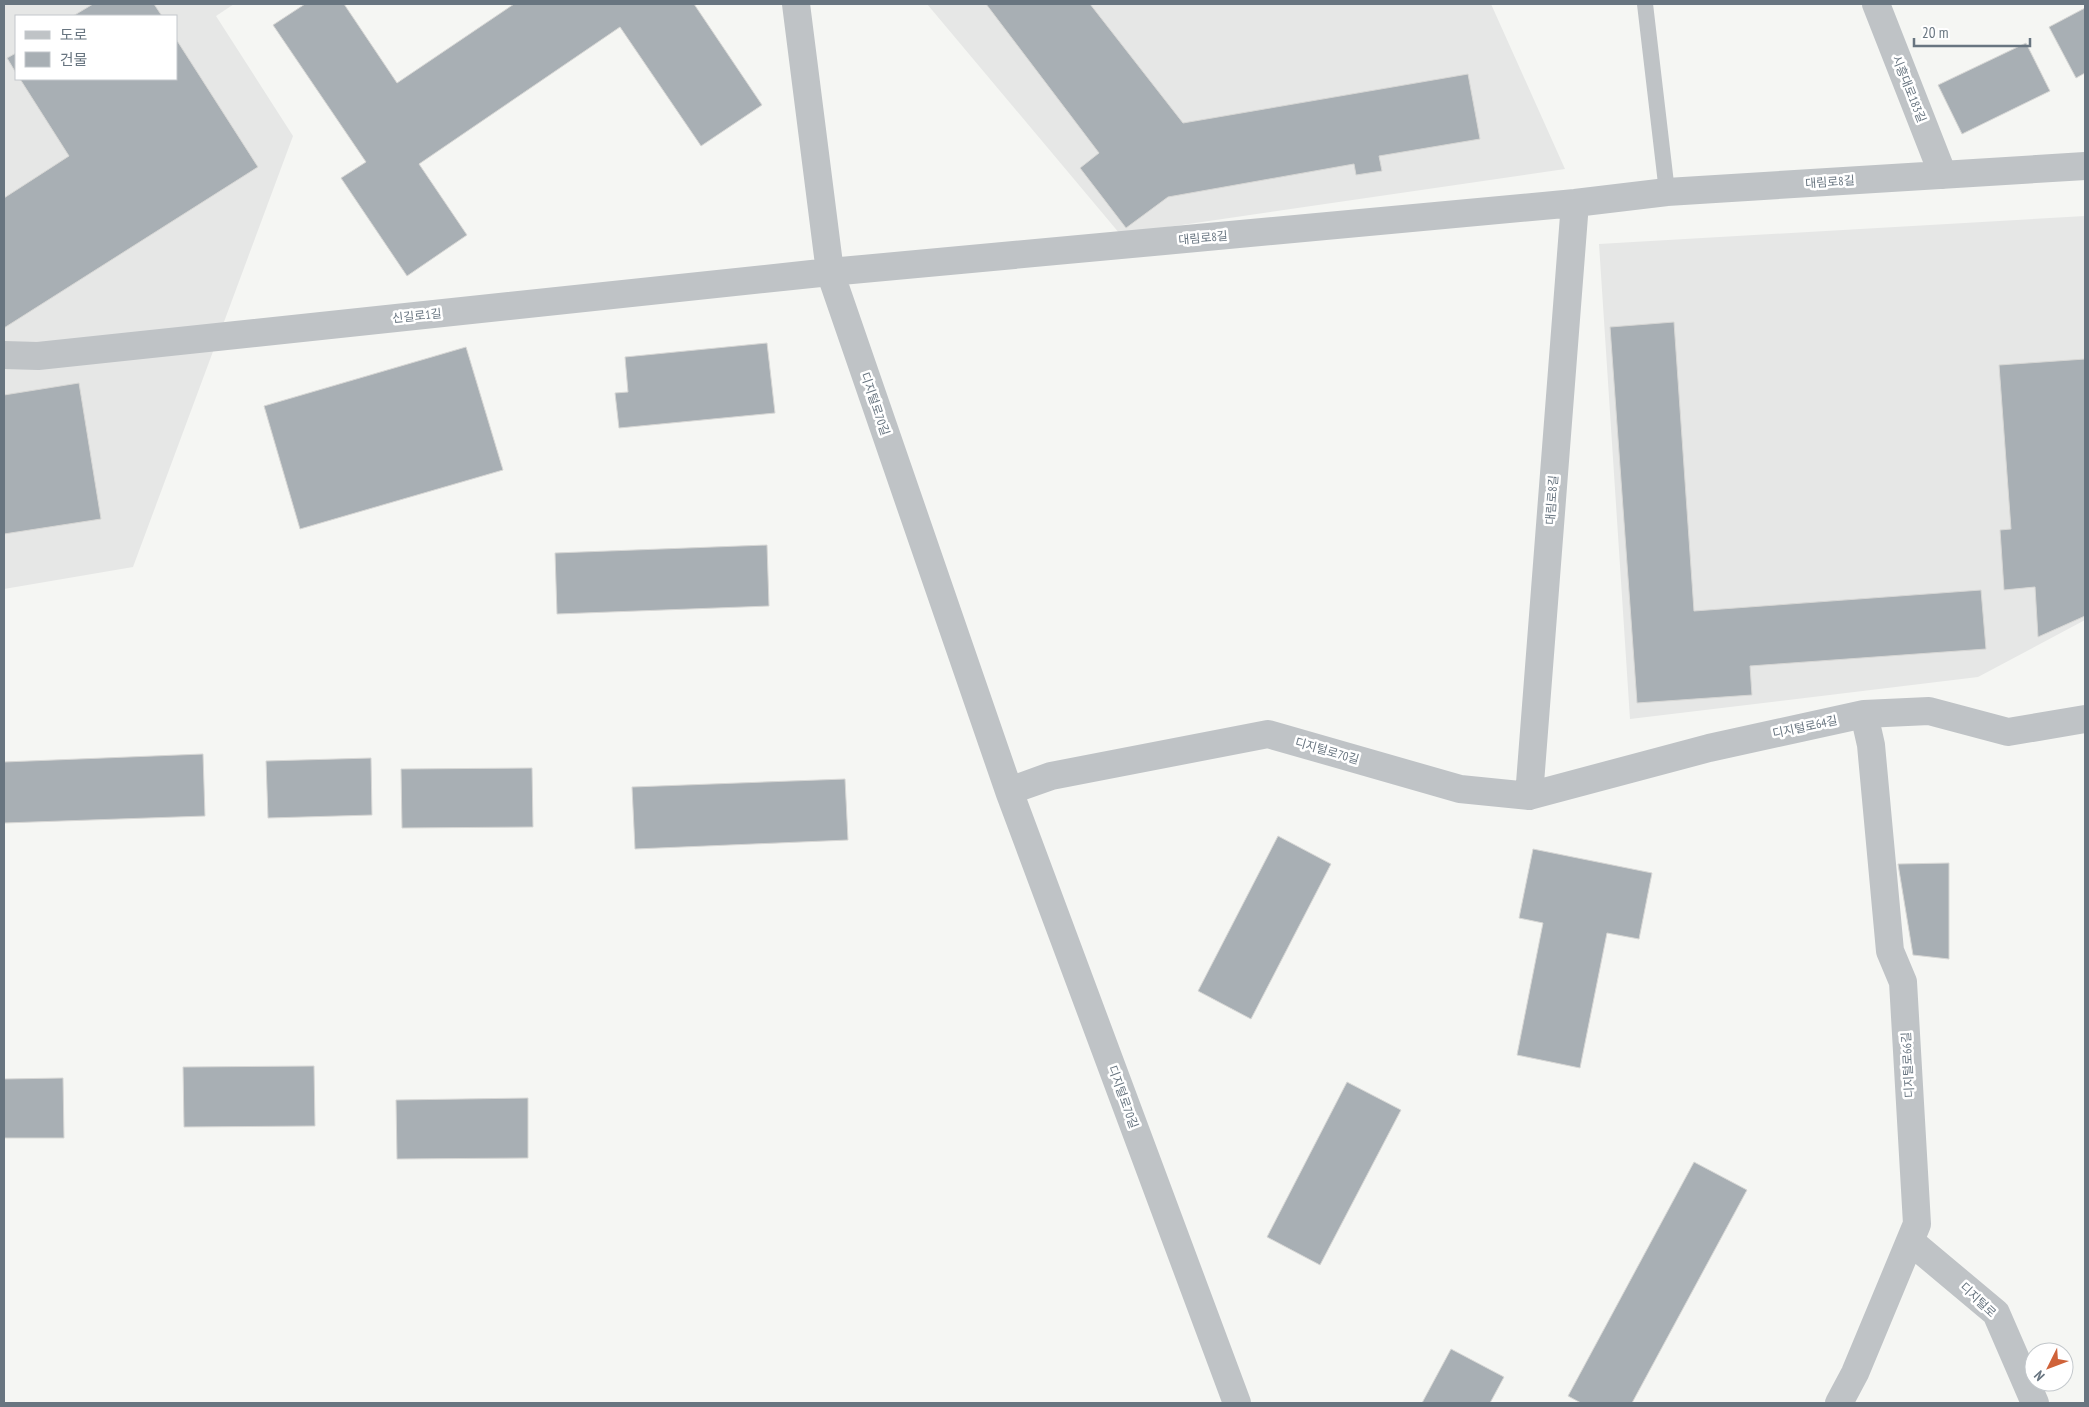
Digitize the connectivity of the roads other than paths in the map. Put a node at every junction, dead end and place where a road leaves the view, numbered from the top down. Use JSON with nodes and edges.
{"nodes":[{"id":1,"x":796,"y":4,"type":"edge"},
{"id":2,"x":1645,"y":4,"type":"edge"},
{"id":3,"x":1876,"y":4,"type":"edge"},
{"id":4,"x":2085,"y":166,"type":"edge"},
{"id":5,"x":1943,"y":175,"type":"junction"},
{"id":6,"x":1667,"y":192,"type":"junction"},
{"id":7,"x":1575,"y":203,"type":"junction"},
{"id":8,"x":830,"y":272,"type":"junction"},
{"id":9,"x":4,"y":356,"type":"edge"},
{"id":10,"x":1864,"y":714,"type":"junction"},
{"id":11,"x":2085,"y":719,"type":"edge"},
{"id":12,"x":1009,"y":791,"type":"junction"},
{"id":13,"x":1529,"y":796,"type":"junction"},
{"id":14,"x":1910,"y":1240,"type":"junction"},
{"id":15,"x":1237,"y":1403,"type":"edge"},
{"id":16,"x":1840,"y":1403,"type":"edge"},
{"id":17,"x":2035,"y":1403,"type":"edge"}],
"edges":[{"from":1,"to":8,"type":"street","name":"디지털로70길"},
{"from":2,"to":6,"type":"lane"},
{"from":3,"to":5,"type":"street","name":"시흥대로183길"},
{"from":4,"to":5,"type":"street","name":"대림로8길"},
{"from":5,"to":6,"type":"street","name":"대림로8길"},
{"from":6,"to":7,"type":"street","name":"대림로8길"},
{"from":7,"to":8,"type":"street","name":"대림로8길"},
{"from":7,"to":13,"type":"street","name":"대림로8길"},
{"from":8,"to":9,"type":"street","name":"신길로1길"},
{"from":8,"to":12,"type":"street","name":"디지털로70길"},
{"from":10,"to":11,"type":"street","name":"디지털로64길"},
{"from":10,"to":13,"type":"street","name":"디지털로64길"},
{"from":10,"to":14,"type":"street","name":"디지털로66길"},
{"from":12,"to":13,"type":"street","name":"디지털로70길"},
{"from":12,"to":15,"type":"street","name":"디지털로70길"},
{"from":14,"to":16,"type":"street","name":"디지털로66길"},
{"from":14,"to":17,"type":"street","name":"디지털로"}]}
